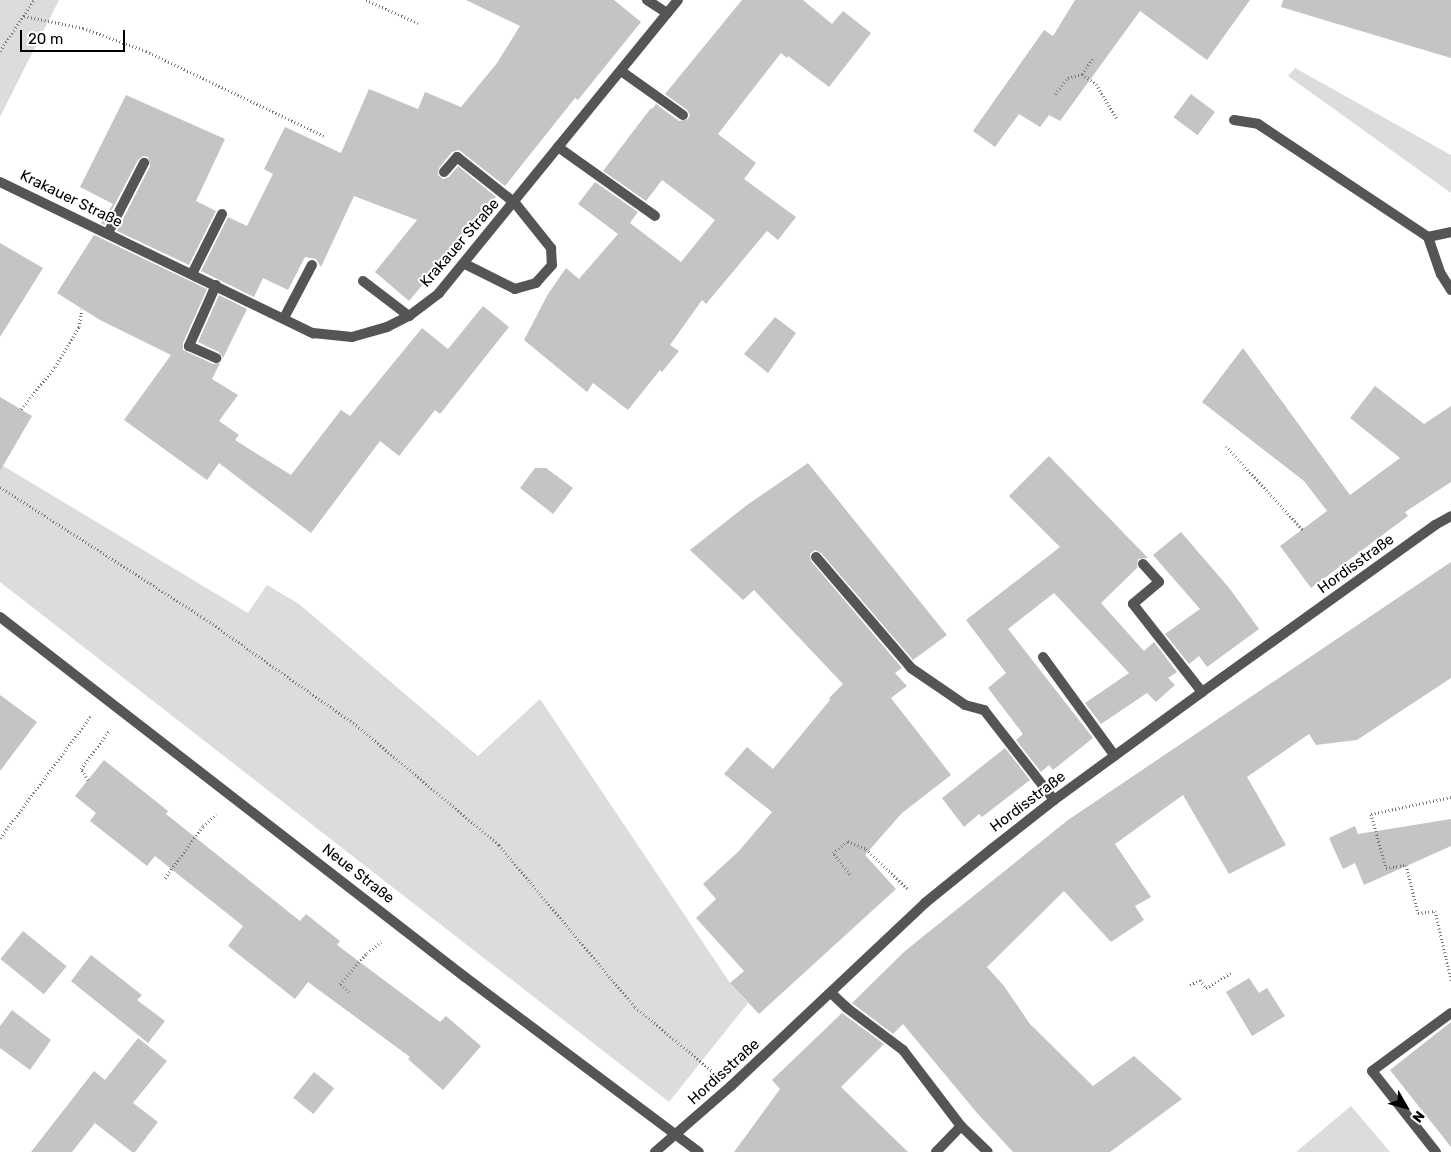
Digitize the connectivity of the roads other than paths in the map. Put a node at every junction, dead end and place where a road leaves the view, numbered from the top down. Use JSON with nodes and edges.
{"nodes":[{"id":1,"x":647,"y":0,"type":"edge"},
{"id":2,"x":678,"y":0,"type":"edge"},
{"id":3,"x":667,"y":13,"type":"junction"},
{"id":4,"x":621,"y":71,"type":"junction"},
{"id":5,"x":682,"y":115,"type":"dead end"},
{"id":6,"x":1234,"y":120,"type":"dead end"},
{"id":7,"x":558,"y":147,"type":"junction"},
{"id":8,"x":144,"y":163,"type":"dead end"},
{"id":9,"x":444,"y":172,"type":"dead end"},
{"id":10,"x":0,"y":182,"type":"edge"},
{"id":11,"x":515,"y":203,"type":"junction"},
{"id":12,"x":222,"y":214,"type":"dead end"},
{"id":13,"x":655,"y":216,"type":"dead end"},
{"id":14,"x":1451,"y":232,"type":"edge"},
{"id":15,"x":108,"y":233,"type":"junction"},
{"id":16,"x":1428,"y":237,"type":"junction"},
{"id":17,"x":465,"y":264,"type":"junction"},
{"id":18,"x":312,"y":265,"type":"dead end"},
{"id":19,"x":192,"y":274,"type":"junction"},
{"id":20,"x":363,"y":281,"type":"dead end"},
{"id":21,"x":216,"y":285,"type":"junction"},
{"id":22,"x":1451,"y":290,"type":"edge"},
{"id":23,"x":409,"y":316,"type":"junction"},
{"id":24,"x":284,"y":318,"type":"junction"},
{"id":25,"x":216,"y":358,"type":"dead end"},
{"id":26,"x":1451,"y":516,"type":"edge"},
{"id":27,"x":816,"y":557,"type":"dead end"},
{"id":28,"x":1143,"y":564,"type":"dead end"},
{"id":29,"x":0,"y":617,"type":"edge"},
{"id":30,"x":1044,"y":657,"type":"dead end"},
{"id":31,"x":1202,"y":692,"type":"junction"},
{"id":32,"x":1115,"y":756,"type":"junction"},
{"id":33,"x":1054,"y":800,"type":"junction"},
{"id":34,"x":832,"y":992,"type":"junction"},
{"id":35,"x":1451,"y":1013,"type":"edge"},
{"id":36,"x":961,"y":1126,"type":"junction"},
{"id":37,"x":677,"y":1134,"type":"junction"},
{"id":38,"x":655,"y":1152,"type":"edge"},
{"id":39,"x":699,"y":1152,"type":"edge"},
{"id":40,"x":936,"y":1152,"type":"edge"},
{"id":41,"x":988,"y":1152,"type":"edge"},
{"id":42,"x":1436,"y":1152,"type":"edge"}],
"edges":[{"from":1,"to":3,"type":"street"},
{"from":2,"to":3,"type":"street","name":"Krakauer Straße"},
{"from":3,"to":4,"type":"street","name":"Krakauer Straße"},
{"from":4,"to":5,"type":"street"},
{"from":4,"to":7,"type":"street","name":"Krakauer Straße"},
{"from":6,"to":16,"type":"street"},
{"from":7,"to":11,"type":"street","name":"Krakauer Straße"},
{"from":7,"to":13,"type":"street"},
{"from":8,"to":15,"type":"street"},
{"from":9,"to":11,"type":"street"},
{"from":10,"to":15,"type":"street","name":"Krakauer Straße"},
{"from":11,"to":17,"type":"street","name":"Krakauer Straße"},
{"from":11,"to":17,"type":"street"},
{"from":12,"to":19,"type":"street"},
{"from":14,"to":16,"type":"street"},
{"from":15,"to":19,"type":"street","name":"Krakauer Straße"},
{"from":16,"to":22,"type":"street"},
{"from":17,"to":23,"type":"street","name":"Krakauer Straße"},
{"from":18,"to":24,"type":"street"},
{"from":19,"to":21,"type":"street","name":"Krakauer Straße"},
{"from":20,"to":23,"type":"street"},
{"from":21,"to":24,"type":"street","name":"Krakauer Straße"},
{"from":21,"to":25,"type":"street"},
{"from":23,"to":24,"type":"street","name":"Krakauer Straße"},
{"from":26,"to":31,"type":"street","name":"Hordisstraße"},
{"from":27,"to":33,"type":"street"},
{"from":28,"to":31,"type":"street"},
{"from":29,"to":37,"type":"street","name":"Neue Straße"},
{"from":30,"to":32,"type":"street"},
{"from":31,"to":32,"type":"street","name":"Hordisstraße"},
{"from":32,"to":33,"type":"street","name":"Hordisstraße"},
{"from":33,"to":34,"type":"street","name":"Hordisstraße"},
{"from":34,"to":36,"type":"street"},
{"from":34,"to":37,"type":"street","name":"Hordisstraße"},
{"from":35,"to":42,"type":"street"},
{"from":36,"to":40,"type":"street"},
{"from":36,"to":41,"type":"street"},
{"from":37,"to":38,"type":"street","name":"Hordisstraße"},
{"from":37,"to":39,"type":"street","name":"Neue Straße"}]}
